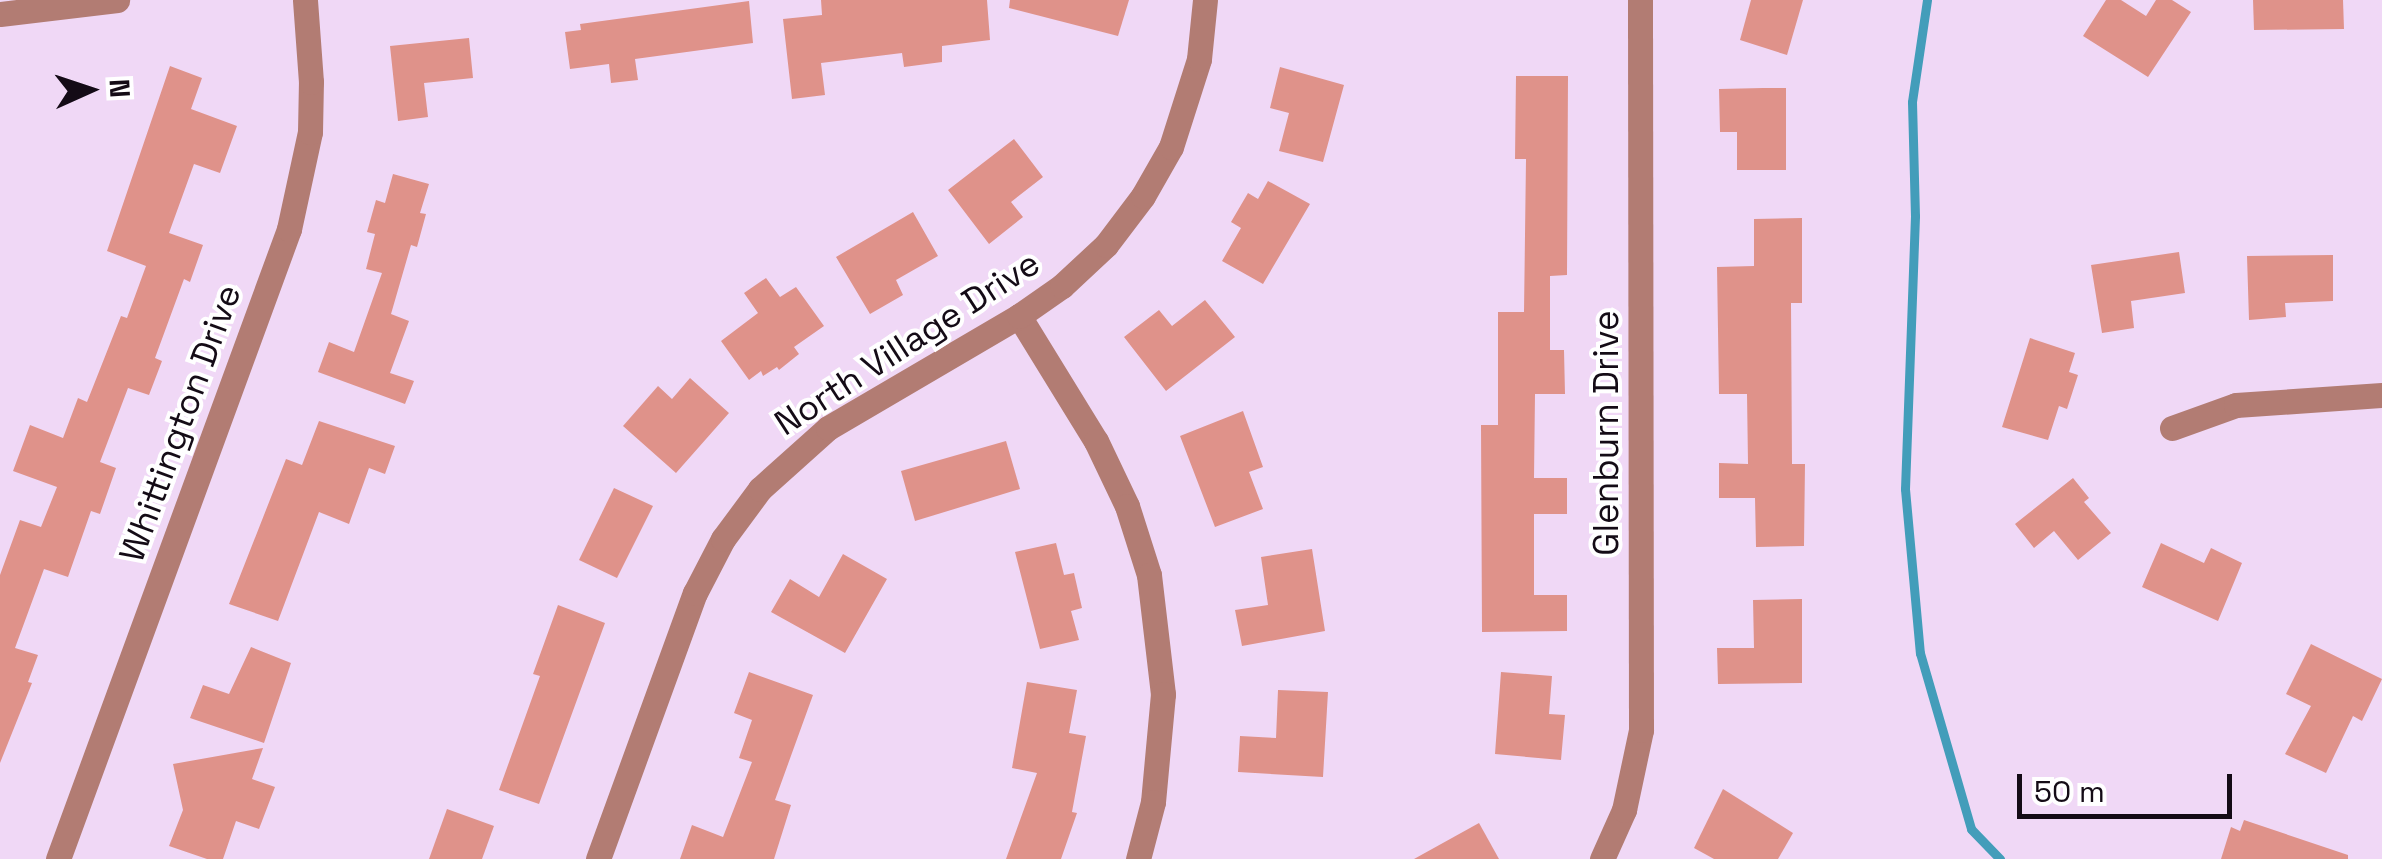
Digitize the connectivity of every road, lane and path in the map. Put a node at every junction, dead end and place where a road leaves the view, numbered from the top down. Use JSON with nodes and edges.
{"nodes":[{"id":1,"x":116,"y":0,"type":"edge"},
{"id":2,"x":305,"y":0,"type":"edge"},
{"id":3,"x":1205,"y":0,"type":"edge"},
{"id":4,"x":1640,"y":0,"type":"edge"},
{"id":5,"x":0,"y":14,"type":"edge"},
{"id":6,"x":1019,"y":316,"type":"junction"},
{"id":7,"x":2382,"y":396,"type":"edge"},
{"id":8,"x":2172,"y":428,"type":"dead end"},
{"id":9,"x":58,"y":859,"type":"edge"},
{"id":10,"x":598,"y":859,"type":"edge"},
{"id":11,"x":1138,"y":859,"type":"edge"},
{"id":12,"x":1602,"y":859,"type":"edge"}],
"edges":[{"from":1,"to":5,"type":"street"},
{"from":2,"to":9,"type":"street","name":"Whittington Drive"},
{"from":3,"to":6,"type":"street","name":"North Village Drive"},
{"from":4,"to":12,"type":"street","name":"Glenburn Drive"},
{"from":6,"to":10,"type":"street","name":"North Village Drive"},
{"from":6,"to":11,"type":"street"},
{"from":7,"to":8,"type":"street"}]}
